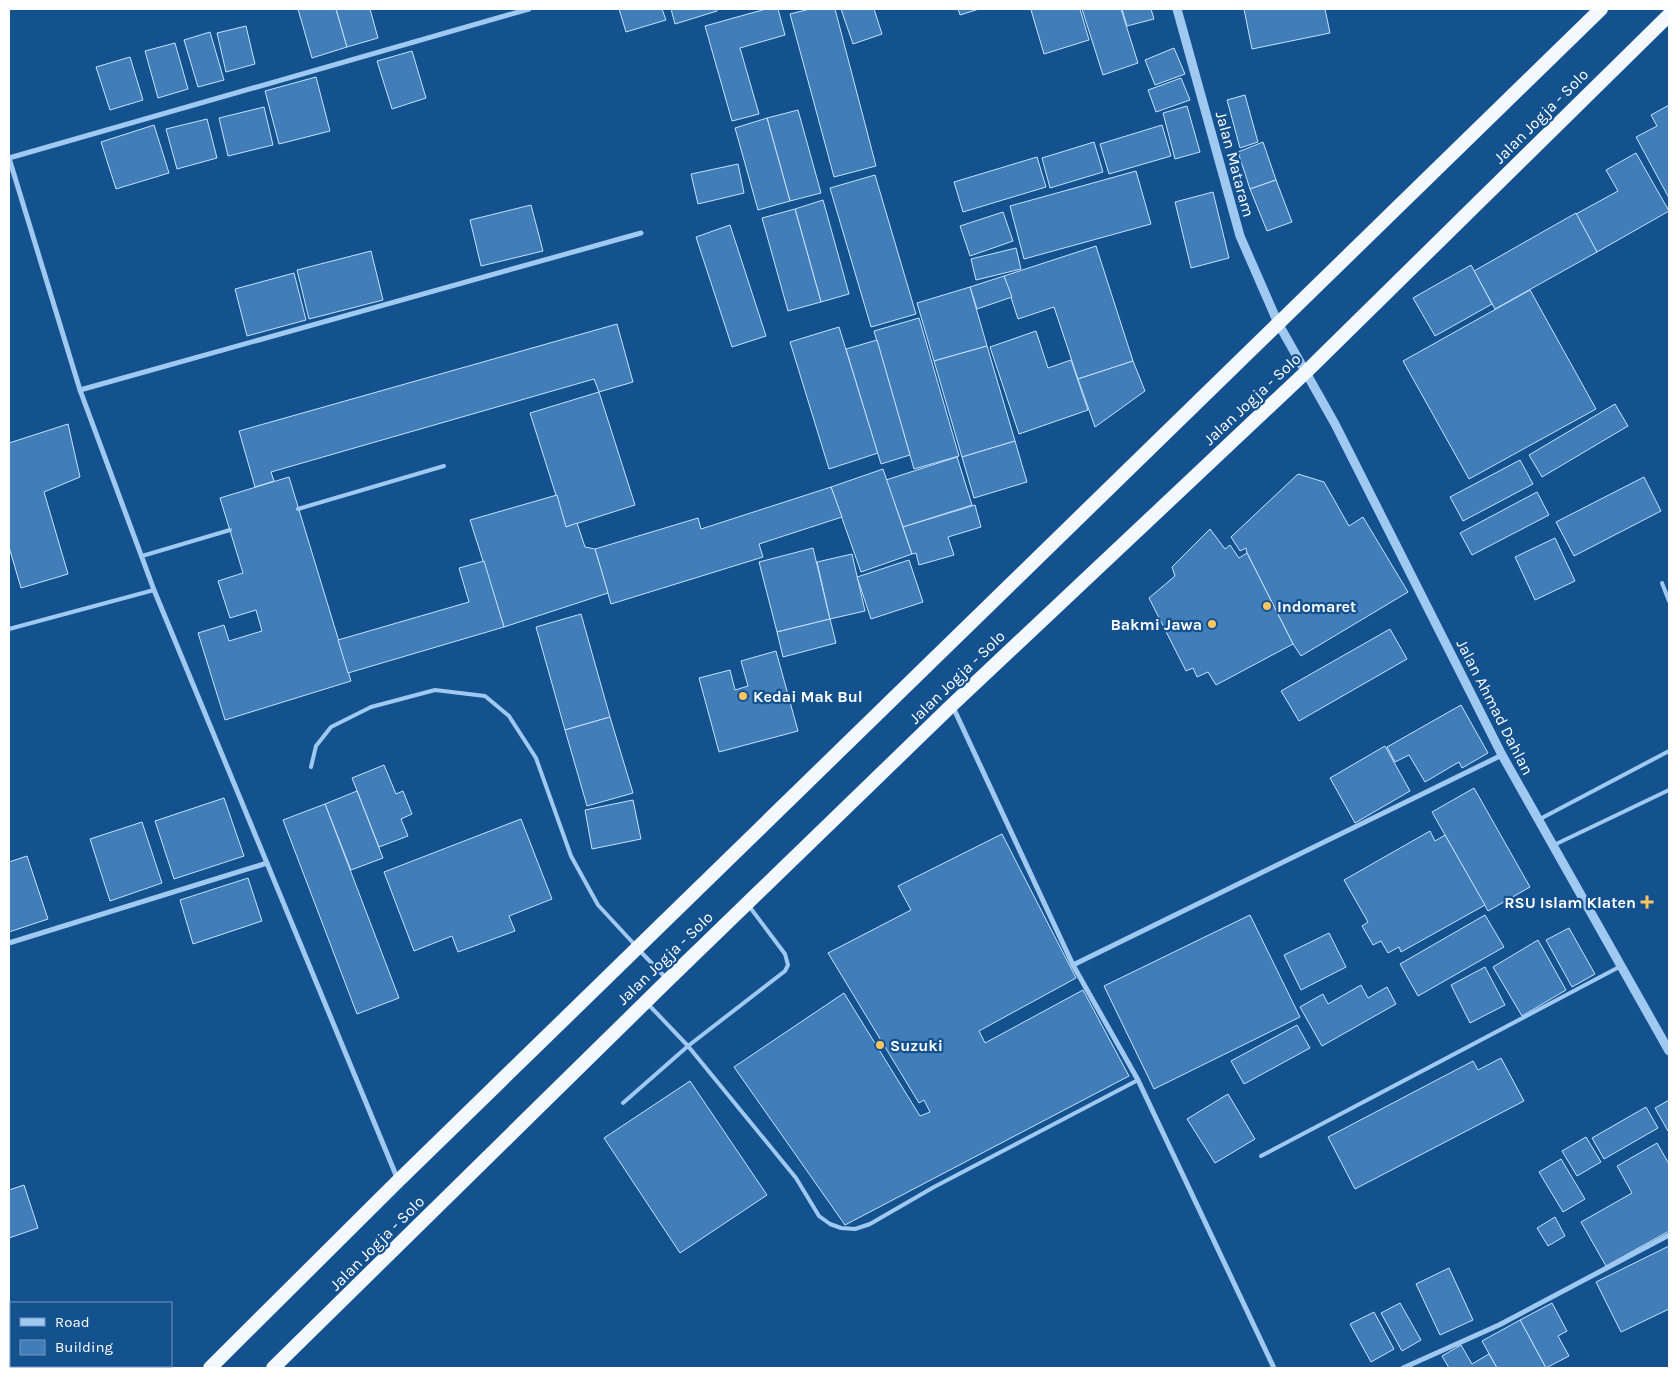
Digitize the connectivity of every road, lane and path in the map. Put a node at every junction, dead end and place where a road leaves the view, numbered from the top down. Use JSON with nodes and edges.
{"nodes":[{"id":1,"x":529,"y":9,"type":"edge"},
{"id":2,"x":1177,"y":9,"type":"edge"},
{"id":3,"x":1601,"y":9,"type":"edge"},
{"id":4,"x":1669,"y":15,"type":"edge"},
{"id":5,"x":641,"y":233,"type":"dead end"},
{"id":6,"x":1278,"y":323,"type":"junction"},
{"id":7,"x":1306,"y":372,"type":"junction"},
{"id":8,"x":80,"y":390,"type":"junction"},
{"id":9,"x":444,"y":466,"type":"dead end"},
{"id":10,"x":298,"y":509,"type":"dead end"},
{"id":11,"x":230,"y":530,"type":"dead end"},
{"id":12,"x":142,"y":556,"type":"junction"},
{"id":13,"x":1662,"y":583,"type":"dead end"},
{"id":14,"x":154,"y":590,"type":"junction"},
{"id":15,"x":1669,"y":601,"type":"edge"},
{"id":16,"x":9,"y":629,"type":"edge"},
{"id":17,"x":952,"y":705,"type":"junction"},
{"id":18,"x":1669,"y":752,"type":"edge"},
{"id":19,"x":1502,"y":755,"type":"junction"},
{"id":20,"x":311,"y":767,"type":"dead end"},
{"id":21,"x":1669,"y":790,"type":"edge"},
{"id":22,"x":1538,"y":820,"type":"junction"},
{"id":23,"x":1552,"y":846,"type":"junction"},
{"id":24,"x":267,"y":863,"type":"junction"},
{"id":25,"x":747,"y":903,"type":"junction"},
{"id":26,"x":9,"y":943,"type":"edge"},
{"id":27,"x":637,"y":947,"type":"junction"},
{"id":28,"x":1073,"y":964,"type":"junction"},
{"id":29,"x":1621,"y":966,"type":"junction"},
{"id":30,"x":668,"y":980,"type":"junction"},
{"id":31,"x":646,"y":1002,"type":"junction"},
{"id":32,"x":688,"y":1046,"type":"junction"},
{"id":33,"x":1669,"y":1051,"type":"edge"},
{"id":34,"x":1138,"y":1080,"type":"junction"},
{"id":35,"x":623,"y":1103,"type":"dead end"},
{"id":36,"x":1260,"y":1156,"type":"dead end"},
{"id":37,"x":398,"y":1181,"type":"junction"},
{"id":38,"x":1669,"y":1235,"type":"edge"},
{"id":39,"x":210,"y":1368,"type":"edge"},
{"id":40,"x":273,"y":1368,"type":"edge"},
{"id":41,"x":1274,"y":1368,"type":"edge"},
{"id":42,"x":1403,"y":1368,"type":"edge"}],
"edges":[{"from":1,"to":8,"type":"street"},
{"from":2,"to":6,"type":"street","name":"Jalan Mataram"},
{"from":3,"to":6,"type":"highway","name":"Jalan Jogja - Solo"},
{"from":4,"to":7,"type":"highway","name":"Jalan Jogja - Solo"},
{"from":5,"to":8,"type":"street"},
{"from":6,"to":7,"type":"street","name":"Jalan Mataram"},
{"from":6,"to":27,"type":"highway","name":"Jalan Jogja - Solo"},
{"from":7,"to":17,"type":"highway","name":"Jalan Jogja - Solo"},
{"from":7,"to":19,"type":"street","name":"Jalan Ahmad Dahlan"},
{"from":8,"to":12,"type":"street"},
{"from":9,"to":10,"type":"lane"},
{"from":11,"to":12,"type":"lane"},
{"from":12,"to":14,"type":"street"},
{"from":13,"to":15,"type":"lane"},
{"from":14,"to":16,"type":"lane"},
{"from":14,"to":24,"type":"street"},
{"from":17,"to":25,"type":"highway","name":"Jalan Jogja - Solo"},
{"from":17,"to":28,"type":"street"},
{"from":18,"to":22,"type":"lane"},
{"from":19,"to":22,"type":"street","name":"Jalan Ahmad Dahlan"},
{"from":19,"to":28,"type":"street"},
{"from":20,"to":27,"type":"lane"},
{"from":21,"to":23,"type":"lane"},
{"from":22,"to":23,"type":"street","name":"Jalan Ahmad Dahlan"},
{"from":23,"to":29,"type":"street","name":"Jalan Ahmad Dahlan"},
{"from":24,"to":26,"type":"street"},
{"from":24,"to":37,"type":"street"},
{"from":25,"to":30,"type":"highway","name":"Jalan Jogja - Solo"},
{"from":25,"to":32,"type":"lane"},
{"from":27,"to":30,"type":"lane"},
{"from":27,"to":37,"type":"highway","name":"Jalan Jogja - Solo"},
{"from":28,"to":34,"type":"street"},
{"from":29,"to":33,"type":"street","name":"Jalan Ahmad Dahlan"},
{"from":29,"to":36,"type":"lane"},
{"from":30,"to":31,"type":"highway","name":"Jalan Jogja - Solo"},
{"from":31,"to":32,"type":"lane"},
{"from":31,"to":40,"type":"highway","name":"Jalan Jogja - Solo"},
{"from":32,"to":34,"type":"lane"},
{"from":32,"to":35,"type":"lane"},
{"from":34,"to":41,"type":"street"},
{"from":37,"to":39,"type":"highway","name":"Jalan Jogja - Solo"},
{"from":38,"to":42,"type":"street"}]}
